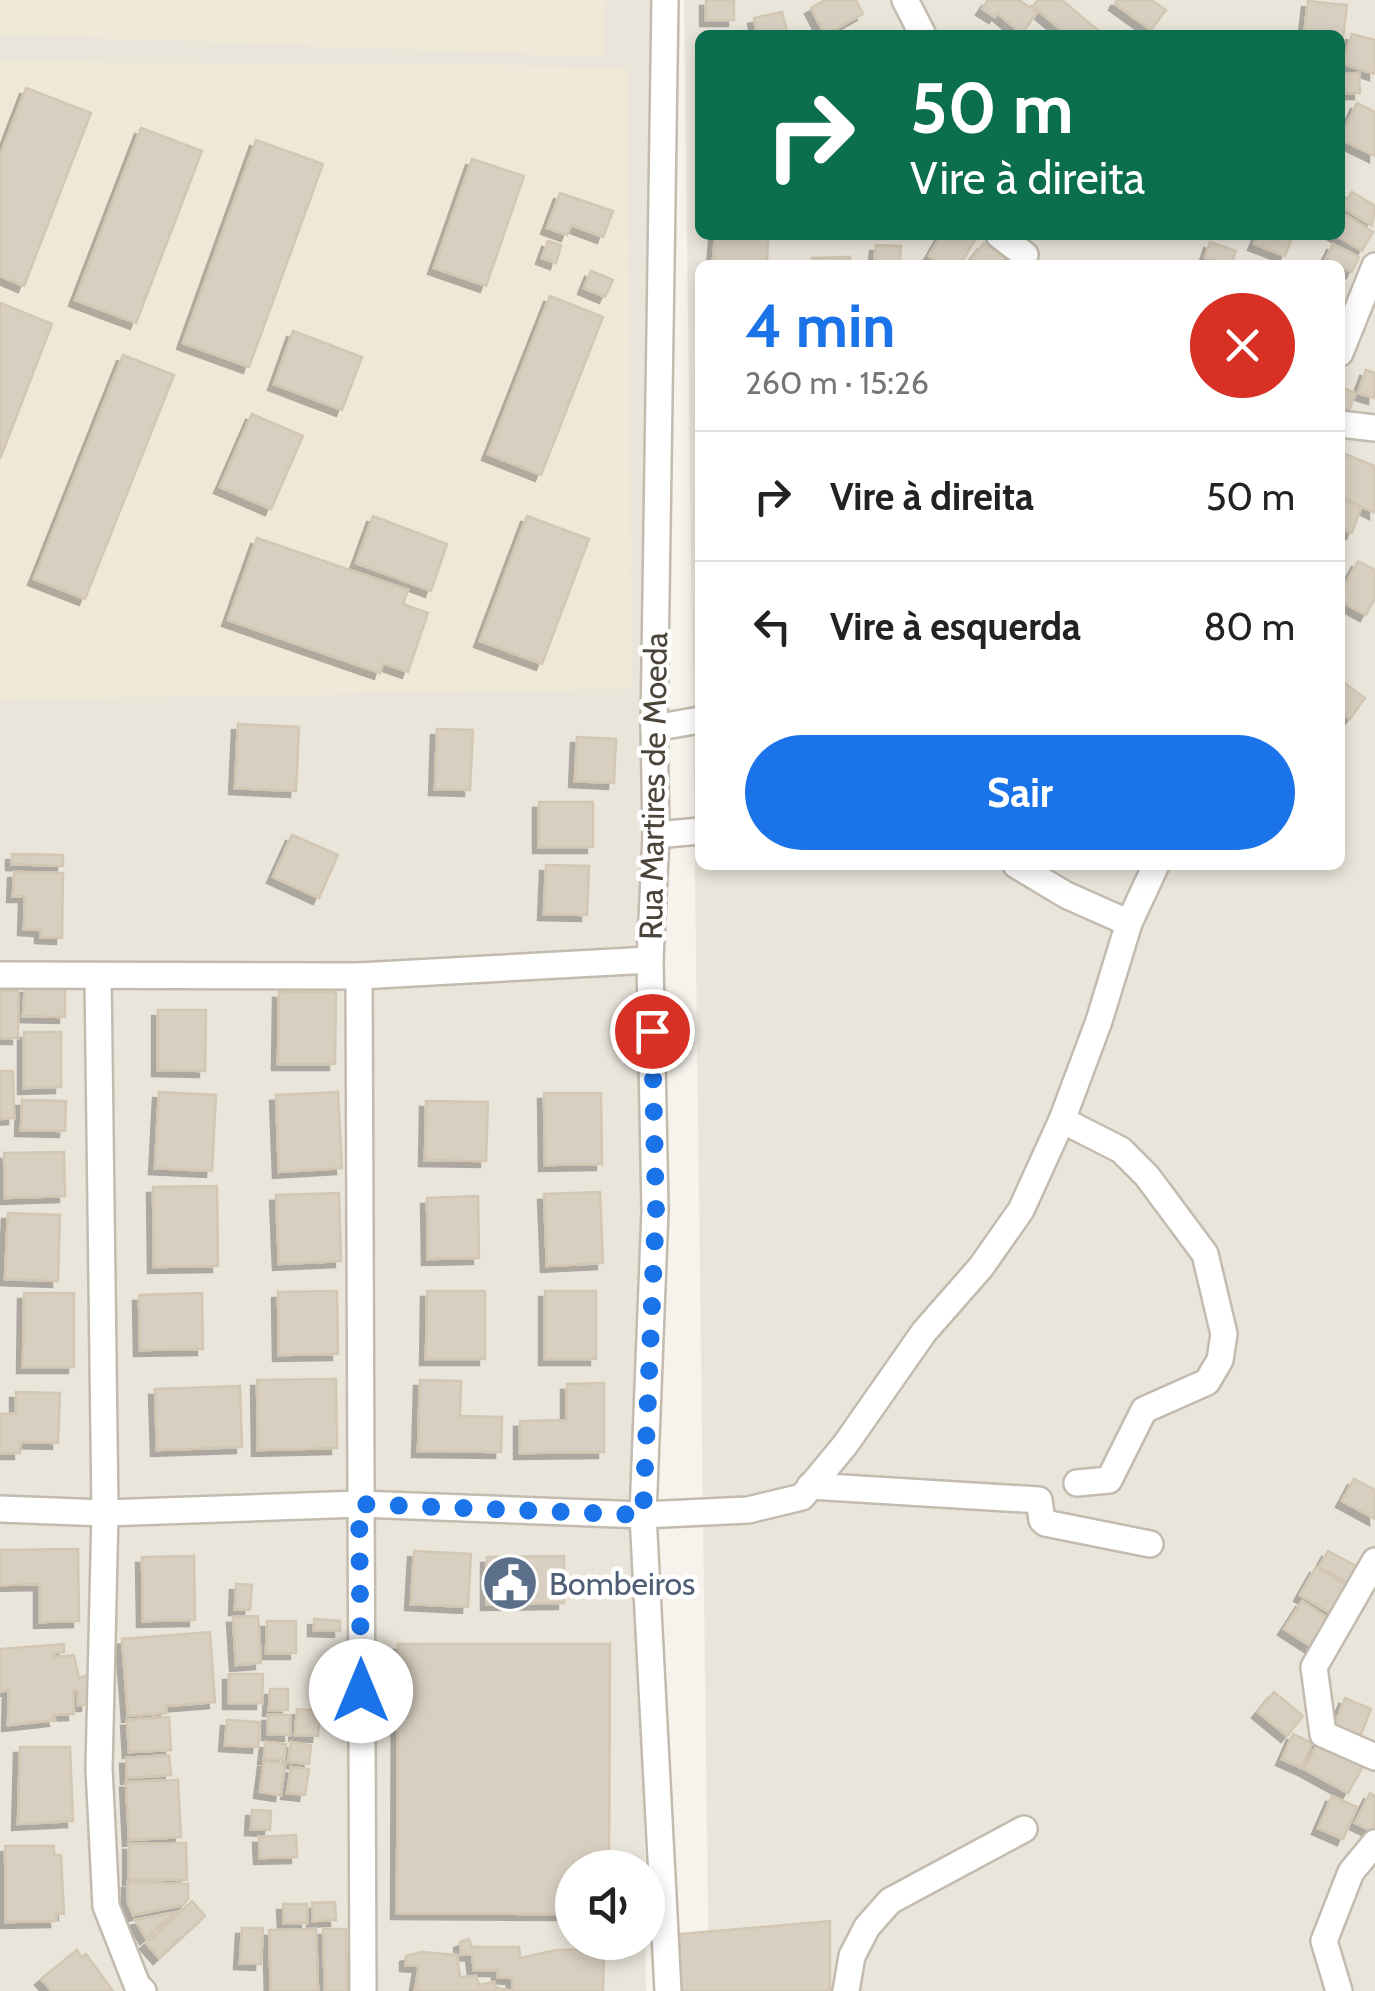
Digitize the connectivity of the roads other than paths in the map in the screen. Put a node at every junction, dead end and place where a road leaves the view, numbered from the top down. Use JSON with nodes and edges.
{"nodes":[{"id":1,"x":665,"y":0,"type":"edge"},
{"id":2,"x":904,"y":0,"type":"edge"},
{"id":3,"x":921,"y":30,"type":"edge"},
{"id":4,"x":1006,"y":240,"type":"edge"},
{"id":5,"x":1025,"y":255,"type":"dead end"},
{"id":6,"x":1375,"y":266,"type":"edge"},
{"id":7,"x":1345,"y":341,"type":"edge"},
{"id":8,"x":1345,"y":425,"type":"edge"},
{"id":9,"x":1375,"y":428,"type":"edge"},
{"id":10,"x":695,"y":721,"type":"edge"},
{"id":11,"x":654,"y":728,"type":"junction"},
{"id":12,"x":695,"y":831,"type":"edge"},
{"id":13,"x":656,"y":835,"type":"junction"},
{"id":14,"x":1025,"y":870,"type":"edge"},
{"id":15,"x":1154,"y":870,"type":"edge"},
{"id":16,"x":1129,"y":923,"type":"junction"},
{"id":17,"x":650,"y":960,"type":"junction"},
{"id":18,"x":0,"y":976,"type":"edge"},
{"id":19,"x":98,"y":976,"type":"junction"},
{"id":20,"x":358,"y":976,"type":"junction"},
{"id":21,"x":1062,"y":1120,"type":"junction"},
{"id":22,"x":1076,"y":1483,"type":"dead end"},
{"id":23,"x":810,"y":1486,"type":"junction"},
{"id":24,"x":359,"y":1504,"type":"junction"},
{"id":25,"x":0,"y":1509,"type":"edge"},
{"id":26,"x":104,"y":1513,"type":"junction"},
{"id":27,"x":643,"y":1515,"type":"junction"},
{"id":28,"x":1150,"y":1544,"type":"dead end"},
{"id":29,"x":1375,"y":1561,"type":"edge"},
{"id":30,"x":1375,"y":1757,"type":"edge"},
{"id":31,"x":1024,"y":1829,"type":"dead end"},
{"id":32,"x":1375,"y":1843,"type":"edge"},
{"id":33,"x":143,"y":1991,"type":"edge"},
{"id":34,"x":363,"y":1991,"type":"edge"},
{"id":35,"x":668,"y":1991,"type":"edge"},
{"id":36,"x":846,"y":1991,"type":"edge"},
{"id":37,"x":1339,"y":1991,"type":"edge"}],
"edges":[{"from":1,"to":11,"type":"street","name":"Rua Martires de Moeda"},
{"from":2,"to":3,"type":"street"},
{"from":4,"to":5,"type":"street"},
{"from":6,"to":7,"type":"street"},
{"from":8,"to":9,"type":"street"},
{"from":10,"to":11,"type":"street"},
{"from":11,"to":13,"type":"street","name":"Rua Martires de Moeda"},
{"from":12,"to":13,"type":"street"},
{"from":13,"to":17,"type":"street","name":"Rua Martires de Moeda"},
{"from":14,"to":16,"type":"street"},
{"from":15,"to":16,"type":"street"},
{"from":16,"to":21,"type":"street"},
{"from":17,"to":20,"type":"street"},
{"from":17,"to":27,"type":"street","name":"Rua Martires de Moeda"},
{"from":18,"to":19,"type":"street"},
{"from":19,"to":20,"type":"street"},
{"from":19,"to":26,"type":"street"},
{"from":20,"to":24,"type":"street"},
{"from":21,"to":22,"type":"street"},
{"from":21,"to":23,"type":"street"},
{"from":23,"to":27,"type":"street"},
{"from":23,"to":28,"type":"street"},
{"from":24,"to":26,"type":"street"},
{"from":24,"to":27,"type":"street"},
{"from":24,"to":34,"type":"street"},
{"from":25,"to":26,"type":"street"},
{"from":26,"to":33,"type":"street"},
{"from":27,"to":35,"type":"street","name":"Rua Martires de Moeda"},
{"from":29,"to":30,"type":"street"},
{"from":31,"to":36,"type":"street"},
{"from":32,"to":37,"type":"street"}]}
